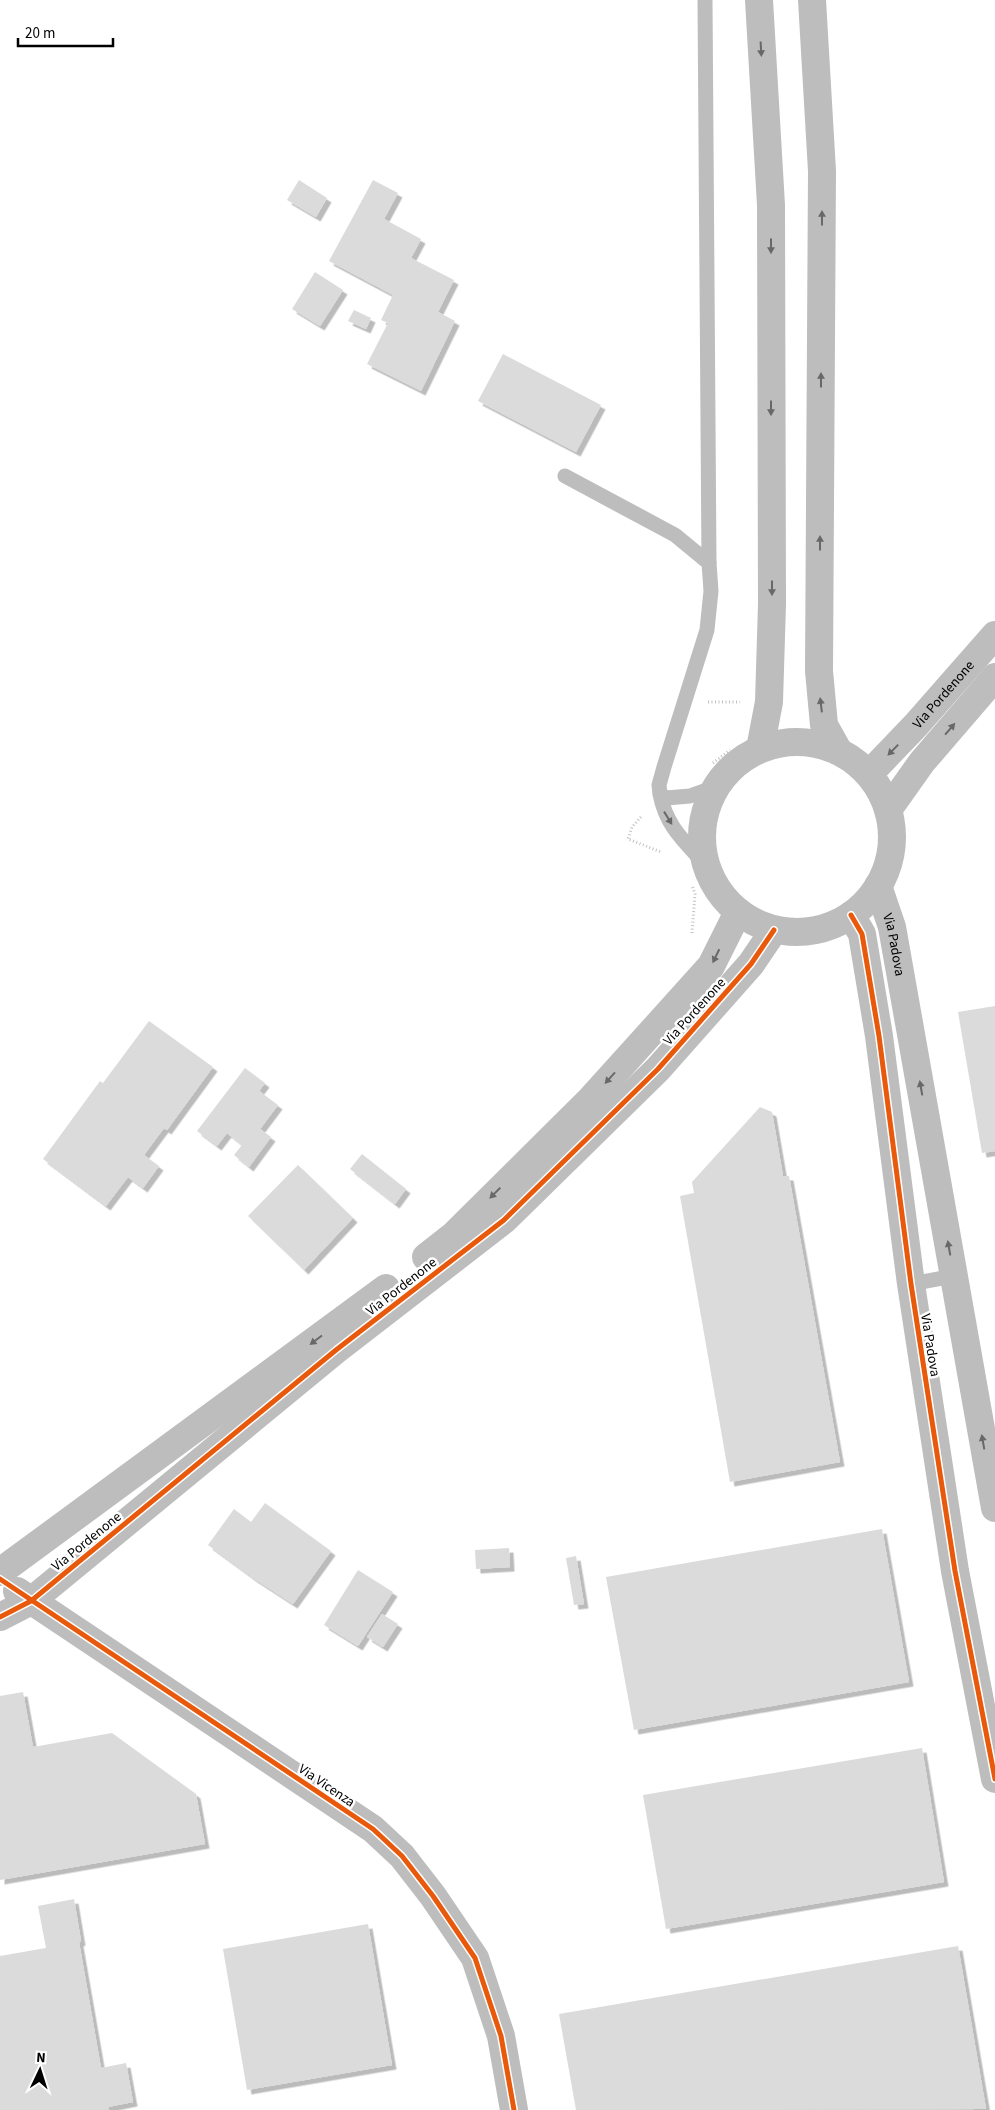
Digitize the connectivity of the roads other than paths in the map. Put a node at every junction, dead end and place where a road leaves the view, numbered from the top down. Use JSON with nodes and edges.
{"nodes":[{"id":1,"x":705,"y":0,"type":"edge"},
{"id":2,"x":759,"y":0,"type":"edge"},
{"id":3,"x":812,"y":0,"type":"edge"},
{"id":4,"x":565,"y":476,"type":"dead end"},
{"id":5,"x":709,"y":563,"type":"junction"},
{"id":6,"x":995,"y":635,"type":"edge"},
{"id":7,"x":995,"y":677,"type":"edge"},
{"id":8,"x":760,"y":749,"type":"junction"},
{"id":9,"x":838,"y":750,"type":"junction"},
{"id":10,"x":869,"y":774,"type":"junction"},
{"id":11,"x":712,"y":777,"type":"junction"},
{"id":12,"x":660,"y":794,"type":"junction"},
{"id":13,"x":888,"y":810,"type":"junction"},
{"id":14,"x":698,"y":871,"type":"junction"},
{"id":15,"x":878,"y":886,"type":"junction"},
{"id":16,"x":738,"y":912,"type":"junction"},
{"id":17,"x":851,"y":915,"type":"junction"},
{"id":18,"x":774,"y":930,"type":"junction"},
{"id":19,"x":954,"y":1276,"type":"junction"},
{"id":20,"x":911,"y":1284,"type":"junction"},
{"id":21,"x":346,"y":1331,"type":"junction"},
{"id":22,"x":995,"y":1508,"type":"edge"},
{"id":23,"x":0,"y":1572,"type":"edge"},
{"id":24,"x":0,"y":1579,"type":"edge"},
{"id":25,"x":31,"y":1601,"type":"junction"},
{"id":26,"x":0,"y":1617,"type":"edge"},
{"id":27,"x":995,"y":1779,"type":"edge"},
{"id":28,"x":514,"y":2110,"type":"edge"}],
"edges":[{"from":1,"to":5,"type":"lane"},
{"from":2,"to":8,"type":"street","one_way":true},
{"from":9,"to":3,"type":"street","one_way":true},
{"from":4,"to":5,"type":"lane"},
{"from":5,"to":12,"type":"lane"},
{"from":6,"to":10,"type":"street","name":"Via Pordenone","one_way":true},
{"from":13,"to":7,"type":"street","name":"Via Pordenone","one_way":true},
{"from":8,"to":9,"type":"street"},
{"from":8,"to":11,"type":"street"},
{"from":9,"to":10,"type":"street"},
{"from":10,"to":13,"type":"street"},
{"from":11,"to":12,"type":"lane"},
{"from":11,"to":14,"type":"street"},
{"from":12,"to":14,"type":"lane","one_way":true},
{"from":13,"to":15,"type":"street"},
{"from":14,"to":16,"type":"street"},
{"from":15,"to":17,"type":"street"},
{"from":19,"to":15,"type":"street","name":"Via Padova","one_way":true},
{"from":16,"to":18,"type":"street"},
{"from":16,"to":21,"type":"street","name":"Via Pordenone","one_way":true},
{"from":17,"to":18,"type":"street"},
{"from":17,"to":20,"type":"street","name":"Via Padova"},
{"from":18,"to":21,"type":"street","name":"Via Pordenone"},
{"from":19,"to":20,"type":"lane"},
{"from":22,"to":19,"type":"street","name":"Via Padova","one_way":true},
{"from":20,"to":27,"type":"street","name":"Via Padova"},
{"from":21,"to":23,"type":"street","name":"Via Pordenone","one_way":true},
{"from":21,"to":25,"type":"street","name":"Via Pordenone"},
{"from":24,"to":25,"type":"street","name":"Via Vicenza"},
{"from":25,"to":26,"type":"street","name":"Via Pordenone"},
{"from":25,"to":28,"type":"street","name":"Via Vicenza"}]}
